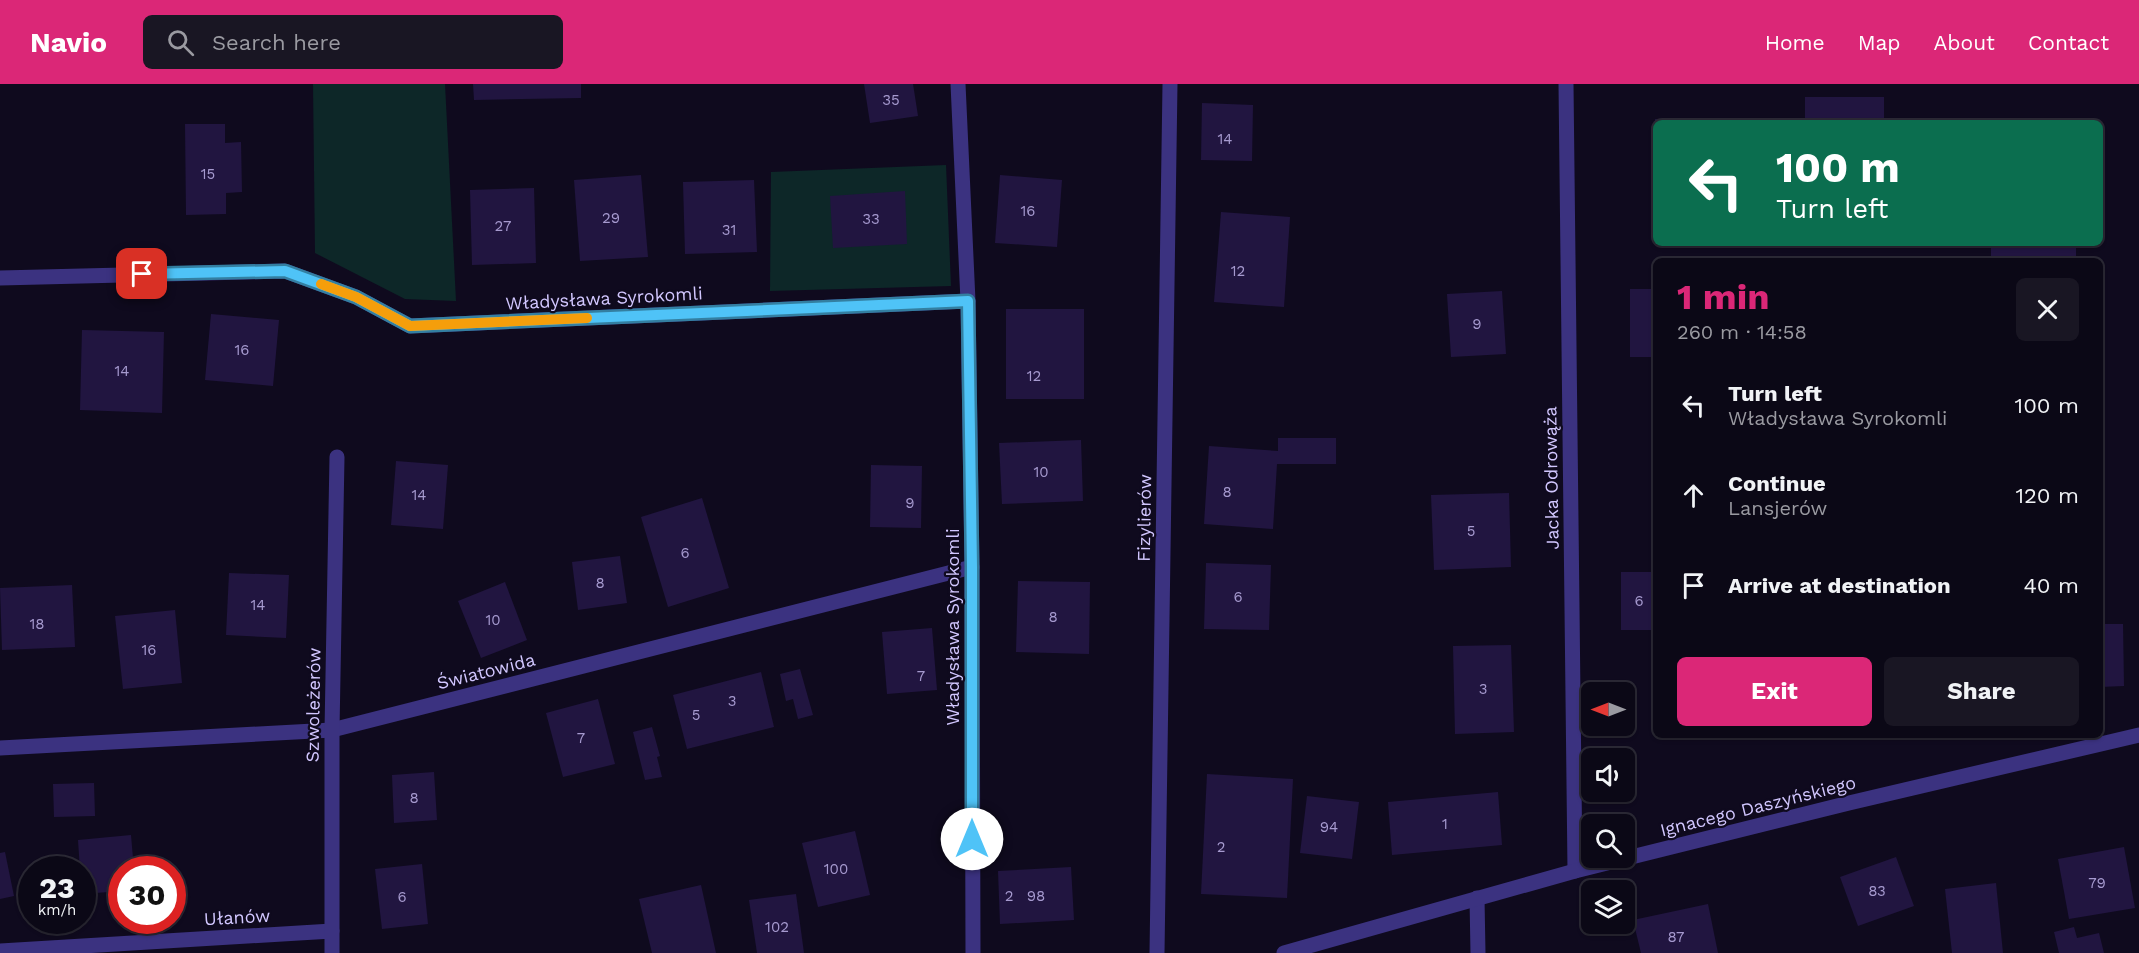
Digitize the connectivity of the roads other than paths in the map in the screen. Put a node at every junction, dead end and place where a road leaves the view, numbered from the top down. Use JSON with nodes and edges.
{"nodes":[{"id":1,"x":958,"y":84,"type":"edge"},
{"id":2,"x":1170,"y":84,"type":"edge"},
{"id":3,"x":1566,"y":84,"type":"edge"},
{"id":4,"x":0,"y":278,"type":"edge"},
{"id":5,"x":968,"y":301,"type":"junction"},
{"id":6,"x":337,"y":457,"type":"dead end"},
{"id":7,"x":972,"y":567,"type":"junction"},
{"id":8,"x":332,"y":730,"type":"junction"},
{"id":9,"x":2139,"y":735,"type":"edge"},
{"id":10,"x":0,"y":748,"type":"edge"},
{"id":11,"x":1575,"y":871,"type":"junction"},
{"id":12,"x":1477,"y":898,"type":"junction"},
{"id":13,"x":332,"y":931,"type":"junction"},
{"id":14,"x":0,"y":951,"type":"edge"},
{"id":15,"x":332,"y":953,"type":"edge"},
{"id":16,"x":973,"y":953,"type":"edge"},
{"id":17,"x":1157,"y":953,"type":"edge"},
{"id":18,"x":1284,"y":953,"type":"edge"},
{"id":19,"x":1478,"y":953,"type":"edge"}],
"edges":[{"from":1,"to":5,"type":"street","name":"Władysława Syrokomli"},
{"from":2,"to":17,"type":"street","name":"Fizylierów"},
{"from":3,"to":11,"type":"street","name":"Jacka Odrowąża"},
{"from":4,"to":5,"type":"street","name":"Władysława Syrokomli"},
{"from":5,"to":7,"type":"street","name":"Władysława Syrokomli"},
{"from":6,"to":8,"type":"street","name":"Szwoleżerów"},
{"from":7,"to":8,"type":"street","name":"Światowida"},
{"from":7,"to":16,"type":"street","name":"Władysława Syrokomli"},
{"from":8,"to":10,"type":"street","name":"Światowida"},
{"from":8,"to":13,"type":"street","name":"Szwoleżerów"},
{"from":9,"to":11,"type":"street","name":"Ignacego Daszyńskiego"},
{"from":11,"to":12,"type":"street","name":"Ignacego Daszyńskiego"},
{"from":12,"to":18,"type":"street","name":"Ignacego Daszyńskiego"},
{"from":12,"to":19,"type":"street"},
{"from":13,"to":14,"type":"street","name":"Ułanów"},
{"from":13,"to":15,"type":"street","name":"Szwoleżerów"}]}
